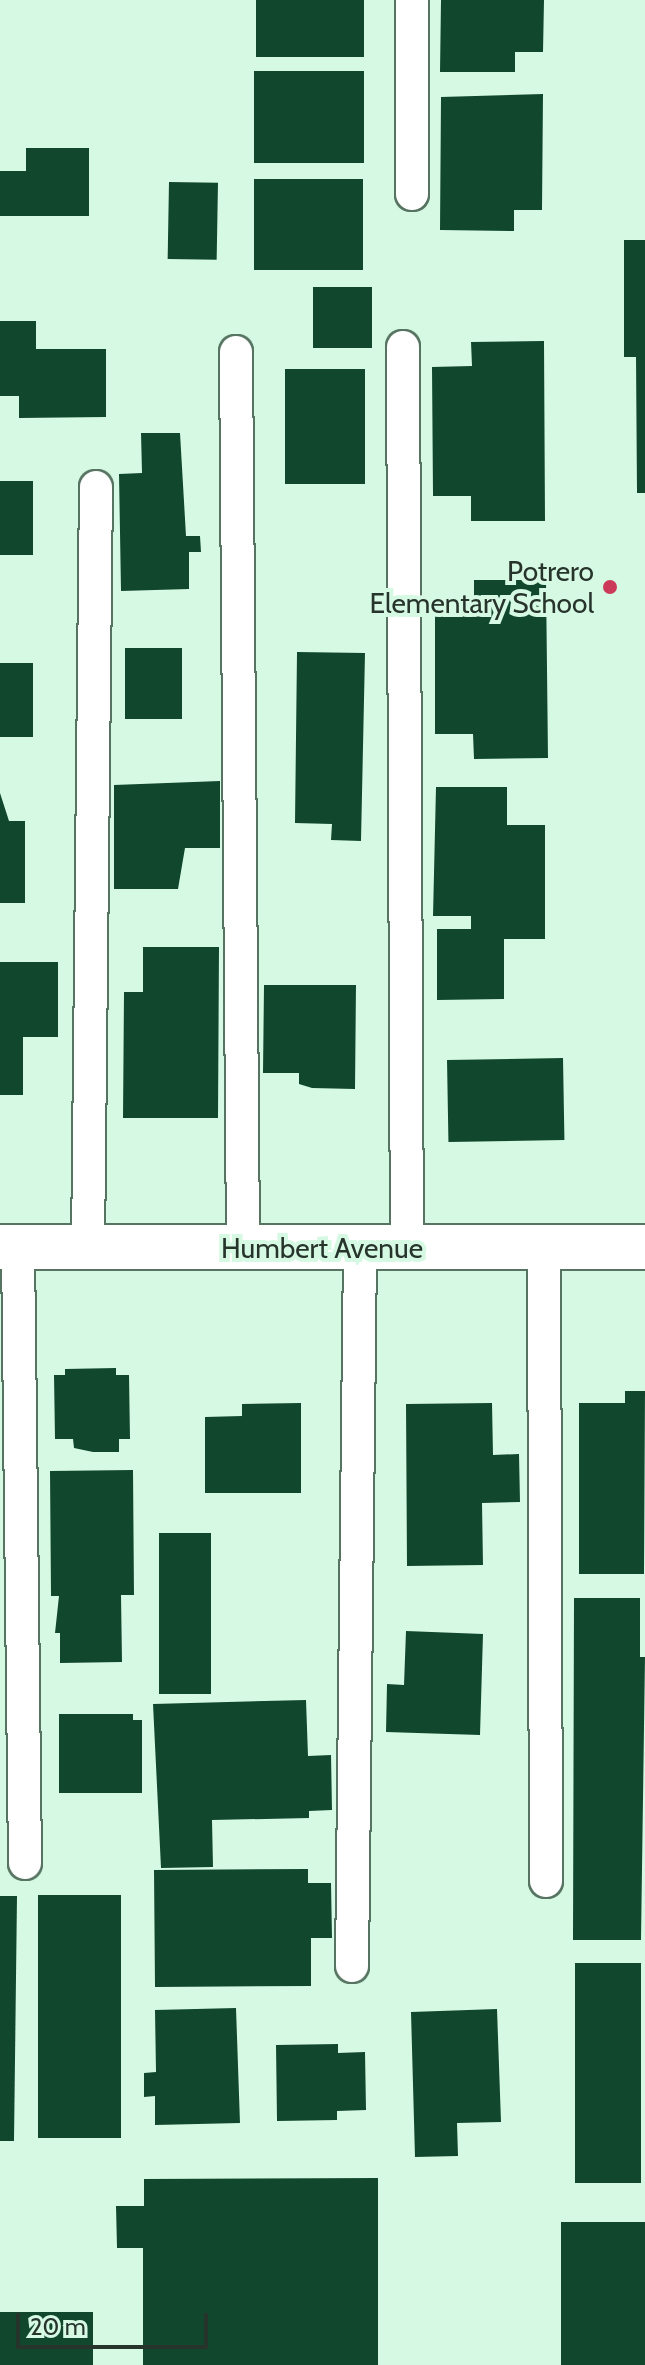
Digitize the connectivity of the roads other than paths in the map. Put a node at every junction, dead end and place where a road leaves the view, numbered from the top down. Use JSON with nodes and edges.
{"nodes":[{"id":1,"x":412,"y":0,"type":"edge"},
{"id":2,"x":412,"y":194,"type":"dead end"},
{"id":3,"x":403,"y":347,"type":"dead end"},
{"id":4,"x":236,"y":352,"type":"dead end"},
{"id":5,"x":96,"y":487,"type":"dead end"},
{"id":6,"x":9,"y":1247,"type":"edge"},
{"id":7,"x":544,"y":1247,"type":"junction"},
{"id":8,"x":645,"y":1247,"type":"edge"},
{"id":9,"x":88,"y":1248,"type":"junction"},
{"id":10,"x":243,"y":1248,"type":"junction"},
{"id":11,"x":360,"y":1248,"type":"junction"},
{"id":12,"x":407,"y":1248,"type":"junction"},
{"id":13,"x":25,"y":1863,"type":"dead end"},
{"id":14,"x":546,"y":1881,"type":"dead end"},
{"id":15,"x":352,"y":1966,"type":"dead end"}],
"edges":[{"from":1,"to":2,"type":"lane"},
{"from":3,"to":12,"type":"lane"},
{"from":4,"to":10,"type":"lane"},
{"from":5,"to":9,"type":"lane"},
{"from":6,"to":9,"type":"street","name":"Humbert Avenue"},
{"from":6,"to":13,"type":"lane"},
{"from":7,"to":8,"type":"street","name":"Humbert Avenue"},
{"from":7,"to":12,"type":"street","name":"Humbert Avenue"},
{"from":7,"to":14,"type":"lane"},
{"from":9,"to":10,"type":"street","name":"Humbert Avenue"},
{"from":10,"to":11,"type":"street","name":"Humbert Avenue"},
{"from":11,"to":12,"type":"street","name":"Humbert Avenue"},
{"from":11,"to":15,"type":"lane"}]}
